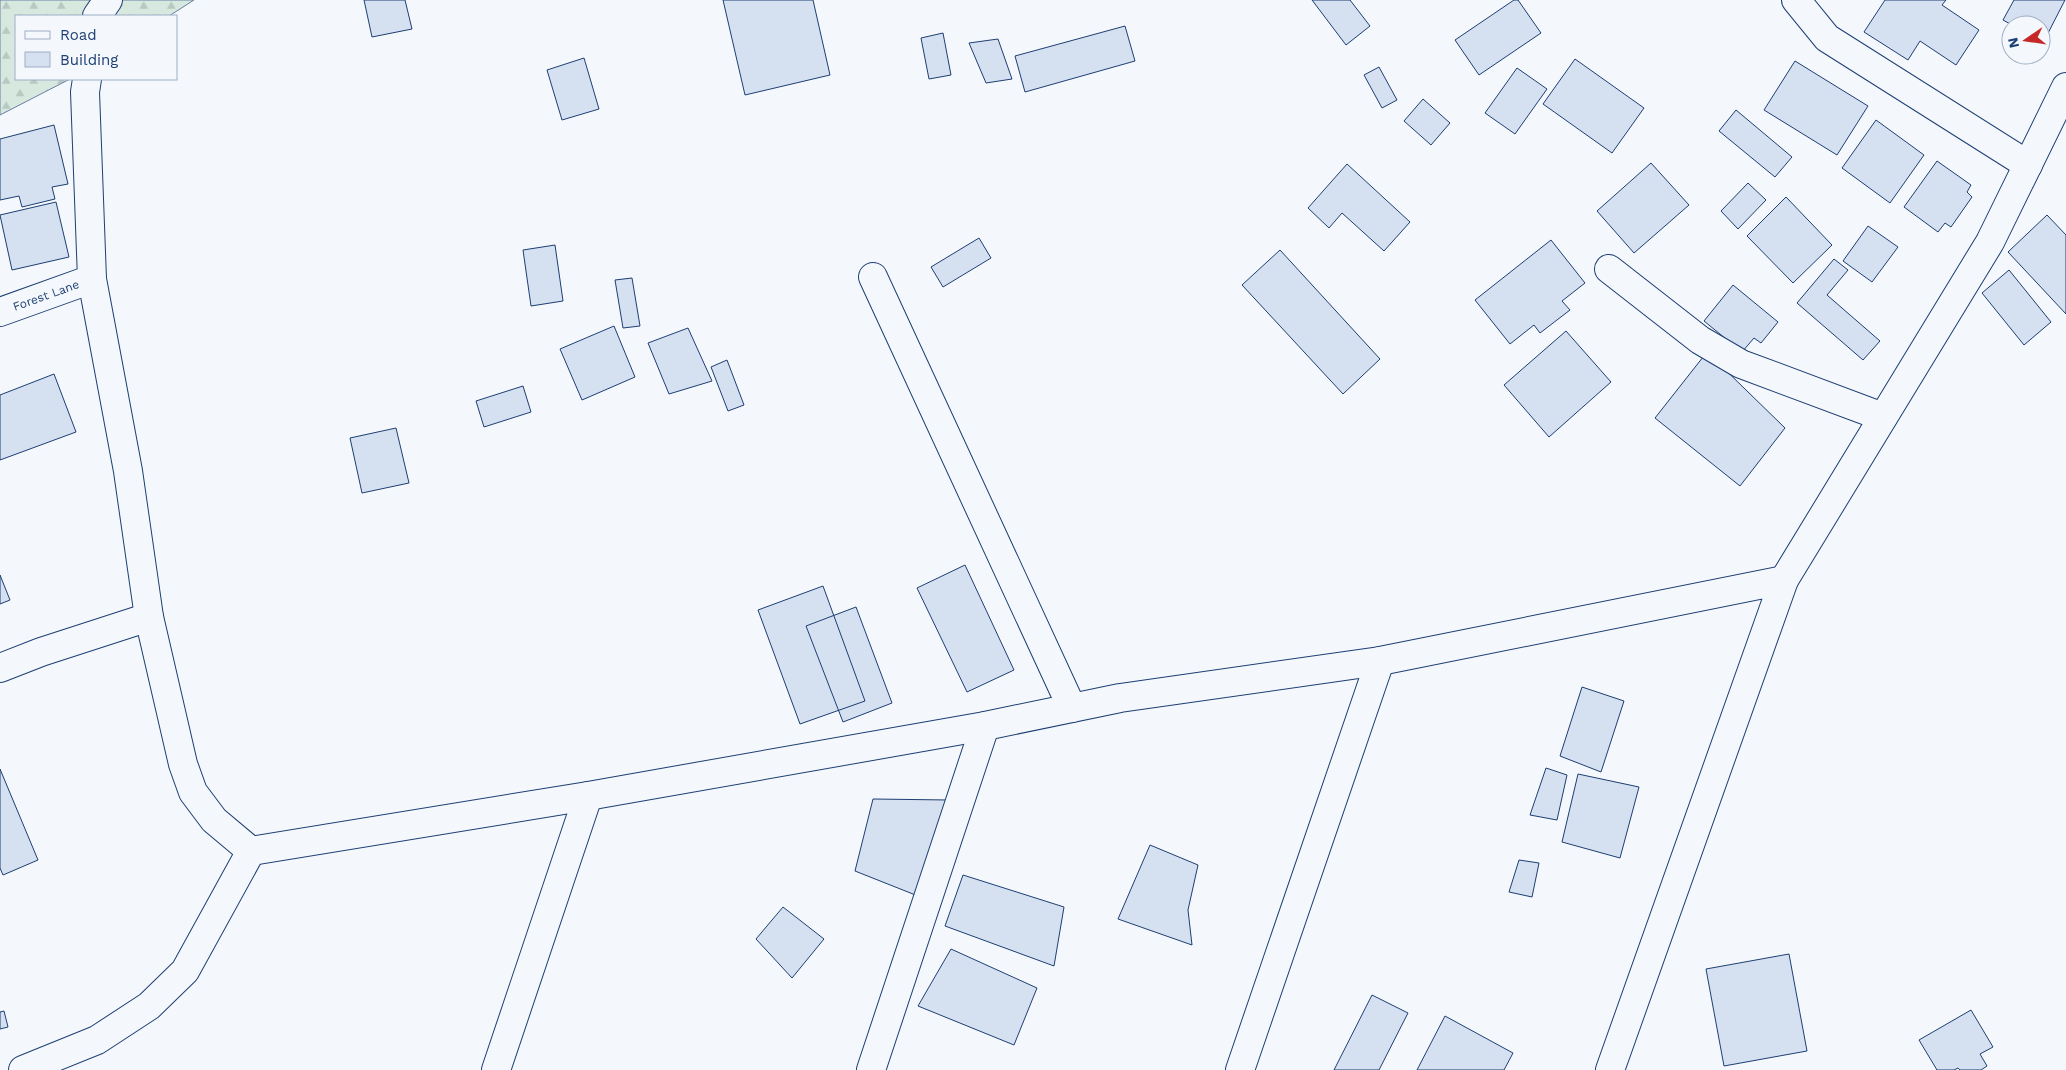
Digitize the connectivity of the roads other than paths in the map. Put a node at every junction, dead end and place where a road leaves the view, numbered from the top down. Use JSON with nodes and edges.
{"nodes":[{"id":1,"x":108,"y":0,"type":"edge"},
{"id":2,"x":1796,"y":0,"type":"edge"},
{"id":3,"x":98,"y":15,"type":"edge"},
{"id":4,"x":87,"y":80,"type":"edge"},
{"id":5,"x":2066,"y":87,"type":"edge"},
{"id":6,"x":2028,"y":165,"type":"junction"},
{"id":7,"x":1609,"y":269,"type":"dead end"},
{"id":8,"x":873,"y":277,"type":"dead end"},
{"id":9,"x":92,"y":279,"type":"junction"},
{"id":10,"x":0,"y":312,"type":"edge"},
{"id":11,"x":1883,"y":418,"type":"junction"},
{"id":12,"x":1784,"y":580,"type":"junction"},
{"id":13,"x":149,"y":617,"type":"junction"},
{"id":14,"x":1380,"y":661,"type":"junction"},
{"id":15,"x":0,"y":668,"type":"edge"},
{"id":16,"x":1072,"y":708,"type":"junction"},
{"id":17,"x":985,"y":726,"type":"junction"},
{"id":18,"x":588,"y":796,"type":"junction"},
{"id":19,"x":251,"y":851,"type":"junction"},
{"id":20,"x":23,"y":1070,"type":"edge"},
{"id":21,"x":496,"y":1070,"type":"edge"},
{"id":22,"x":871,"y":1070,"type":"edge"},
{"id":23,"x":1240,"y":1070,"type":"edge"},
{"id":24,"x":1610,"y":1070,"type":"edge"}],
"edges":[{"from":1,"to":3,"type":"street"},
{"from":2,"to":6,"type":"street"},
{"from":4,"to":9,"type":"street"},
{"from":5,"to":6,"type":"street"},
{"from":6,"to":11,"type":"street"},
{"from":7,"to":11,"type":"street"},
{"from":8,"to":16,"type":"street"},
{"from":9,"to":10,"type":"street","name":"Forest Lane"},
{"from":9,"to":13,"type":"street"},
{"from":11,"to":12,"type":"street"},
{"from":12,"to":14,"type":"street"},
{"from":12,"to":24,"type":"street"},
{"from":13,"to":15,"type":"street"},
{"from":13,"to":19,"type":"street"},
{"from":14,"to":16,"type":"street"},
{"from":14,"to":23,"type":"street"},
{"from":16,"to":17,"type":"street"},
{"from":17,"to":18,"type":"street"},
{"from":17,"to":22,"type":"street"},
{"from":18,"to":19,"type":"street"},
{"from":18,"to":21,"type":"street"},
{"from":19,"to":20,"type":"street"}]}
